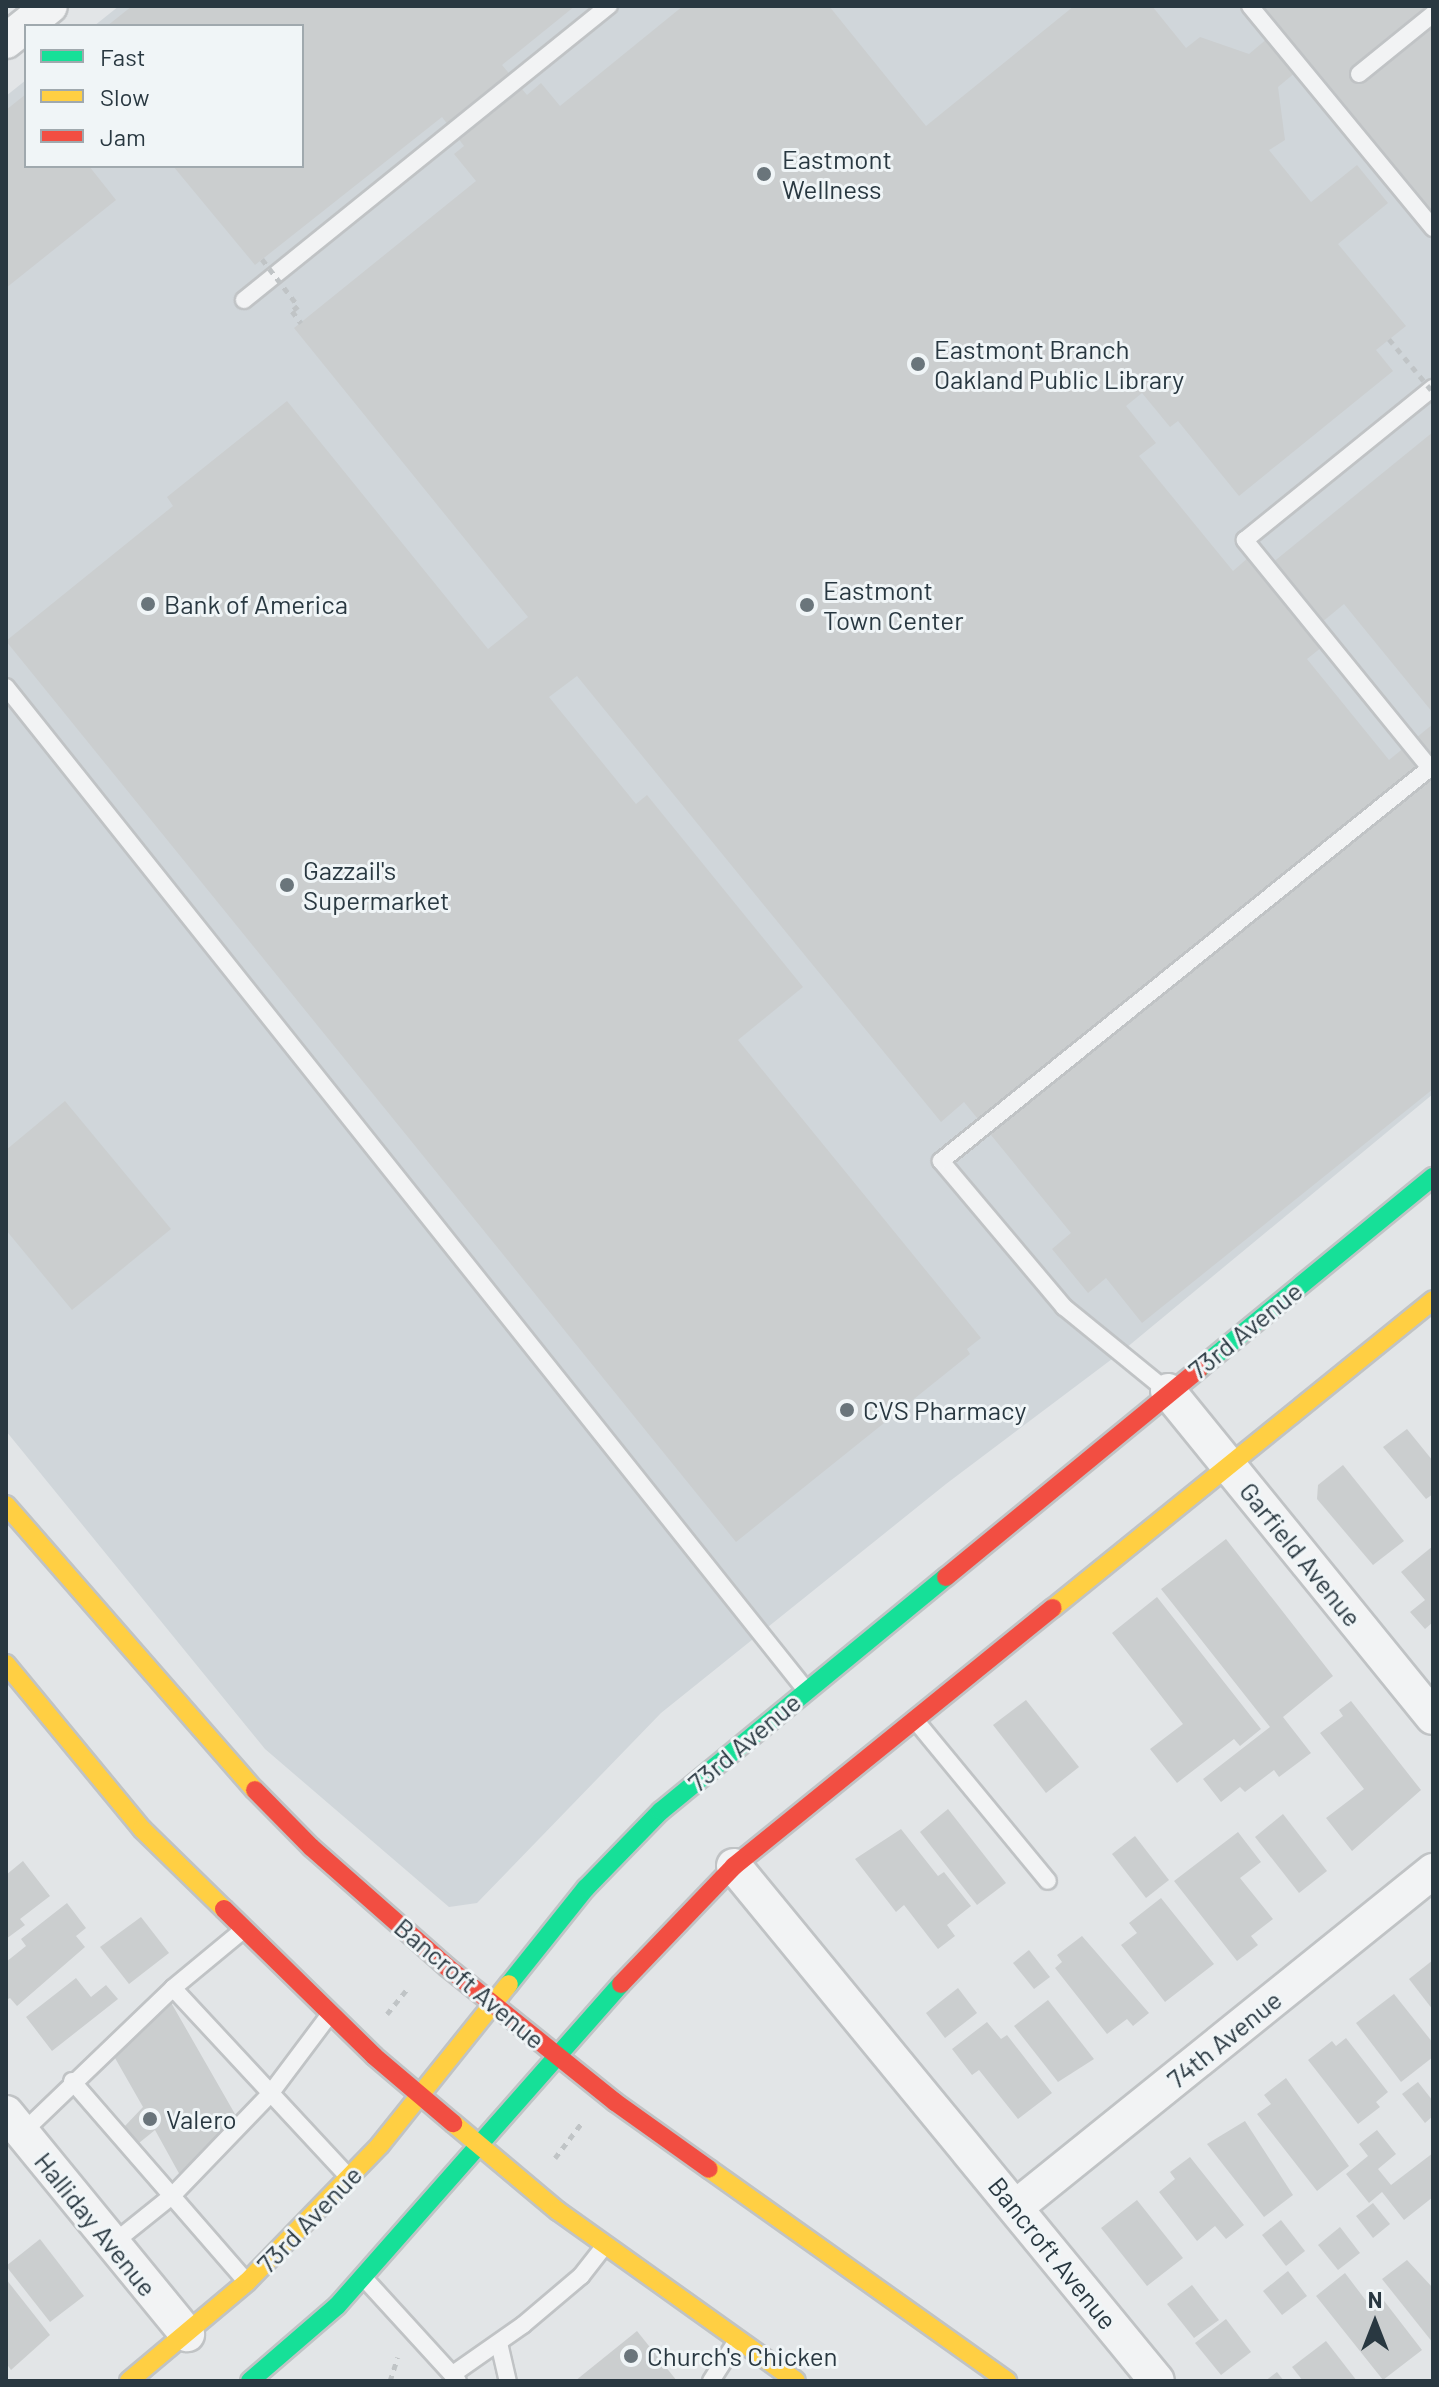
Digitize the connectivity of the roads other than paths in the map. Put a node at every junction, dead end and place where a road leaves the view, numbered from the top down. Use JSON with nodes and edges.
{"nodes":[{"id":1,"x":50,"y":6,"type":"edge"},
{"id":2,"x":609,"y":6,"type":"edge"},
{"id":3,"x":1250,"y":6,"type":"edge"},
{"id":4,"x":1433,"y":14,"type":"edge"},
{"id":5,"x":27,"y":24,"type":"edge"},
{"id":6,"x":24,"y":27,"type":"edge"},
{"id":7,"x":6,"y":41,"type":"edge"},
{"id":8,"x":1359,"y":74,"type":"dead end"},
{"id":9,"x":1433,"y":228,"type":"edge"},
{"id":10,"x":244,"y":300,"type":"dead end"},
{"id":11,"x":1433,"y":390,"type":"edge"},
{"id":12,"x":6,"y":687,"type":"edge"},
{"id":13,"x":1433,"y":1177,"type":"edge"},
{"id":14,"x":1433,"y":1300,"type":"edge"},
{"id":15,"x":1168,"y":1391,"type":"junction"},
{"id":16,"x":1228,"y":1465,"type":"junction"},
{"id":17,"x":6,"y":1505,"type":"edge"},
{"id":18,"x":6,"y":1664,"type":"edge"},
{"id":19,"x":806,"y":1691,"type":"junction"},
{"id":20,"x":1433,"y":1717,"type":"edge"},
{"id":21,"x":915,"y":1720,"type":"junction"},
{"id":22,"x":734,"y":1866,"type":"junction"},
{"id":23,"x":1433,"y":1871,"type":"edge"},
{"id":24,"x":1048,"y":1881,"type":"dead end"},
{"id":25,"x":244,"y":1929,"type":"junction"},
{"id":26,"x":173,"y":1988,"type":"junction"},
{"id":27,"x":492,"y":2003,"type":"junction"},
{"id":28,"x":331,"y":2012,"type":"junction"},
{"id":29,"x":559,"y":2058,"type":"junction"},
{"id":30,"x":72,"y":2081,"type":"junction"},
{"id":31,"x":270,"y":2094,"type":"junction"},
{"id":32,"x":419,"y":2095,"type":"junction"},
{"id":33,"x":14,"y":2123,"type":"edge"},
{"id":34,"x":480,"y":2147,"type":"junction"},
{"id":35,"x":349,"y":2177,"type":"junction"},
{"id":36,"x":172,"y":2196,"type":"junction"},
{"id":37,"x":1016,"y":2207,"type":"junction"},
{"id":38,"x":112,"y":2244,"type":"junction"},
{"id":39,"x":606,"y":2245,"type":"junction"},
{"id":40,"x":363,"y":2277,"type":"junction"},
{"id":41,"x":247,"y":2282,"type":"junction"},
{"id":42,"x":187,"y":2334,"type":"junction"},
{"id":43,"x":738,"y":2340,"type":"junction"},
{"id":44,"x":499,"y":2343,"type":"junction"},
{"id":45,"x":455,"y":2378,"type":"edge"},
{"id":46,"x":129,"y":2381,"type":"edge"},
{"id":47,"x":250,"y":2381,"type":"edge"},
{"id":48,"x":508,"y":2381,"type":"edge"},
{"id":49,"x":711,"y":2381,"type":"edge"},
{"id":50,"x":796,"y":2381,"type":"edge"},
{"id":51,"x":1007,"y":2381,"type":"edge"},
{"id":52,"x":1157,"y":2381,"type":"edge"}],
"edges":[{"from":1,"to":5,"type":"street"},
{"from":2,"to":10,"type":"lane"},
{"from":3,"to":9,"type":"lane"},
{"from":4,"to":8,"type":"lane"},
{"from":6,"to":7,"type":"street"},
{"from":11,"to":15,"type":"lane"},
{"from":12,"to":19,"type":"lane"},
{"from":13,"to":15,"type":"main road","name":"73rd Avenue"},
{"from":14,"to":16,"type":"main road"},
{"from":15,"to":16,"type":"street","name":"Garfield Avenue"},
{"from":15,"to":19,"type":"main road","name":"73rd Avenue"},
{"from":16,"to":20,"type":"street","name":"Garfield Avenue"},
{"from":16,"to":21,"type":"main road"},
{"from":17,"to":27,"type":"main road","name":"Bancroft Avenue"},
{"from":18,"to":25,"type":"main road"},
{"from":19,"to":27,"type":"main road","name":"73rd Avenue"},
{"from":21,"to":22,"type":"main road"},
{"from":21,"to":24,"type":"lane"},
{"from":22,"to":29,"type":"main road"},
{"from":22,"to":37,"type":"street","name":"Bancroft Avenue"},
{"from":23,"to":37,"type":"street","name":"74th Avenue"},
{"from":25,"to":26,"type":"lane"},
{"from":25,"to":28,"type":"main road"},
{"from":26,"to":30,"type":"lane"},
{"from":26,"to":31,"type":"lane"},
{"from":27,"to":29,"type":"main road","name":"Bancroft Avenue"},
{"from":27,"to":32,"type":"main road","name":"73rd Avenue"},
{"from":28,"to":31,"type":"lane"},
{"from":28,"to":32,"type":"main road"},
{"from":29,"to":34,"type":"main road"},
{"from":29,"to":51,"type":"main road","name":"Bancroft Avenue"},
{"from":30,"to":33,"type":"lane"},
{"from":30,"to":36,"type":"lane"},
{"from":31,"to":35,"type":"lane"},
{"from":31,"to":36,"type":"lane"},
{"from":32,"to":34,"type":"main road"},
{"from":32,"to":35,"type":"main road","name":"73rd Avenue"},
{"from":33,"to":38,"type":"street","name":"Halliday Avenue"},
{"from":34,"to":39,"type":"main road"},
{"from":34,"to":40,"type":"main road"},
{"from":35,"to":41,"type":"main road","name":"73rd Avenue"},
{"from":36,"to":38,"type":"lane"},
{"from":36,"to":41,"type":"lane"},
{"from":37,"to":52,"type":"street","name":"Bancroft Avenue"},
{"from":38,"to":42,"type":"street","name":"Halliday Avenue"},
{"from":39,"to":43,"type":"main road"},
{"from":39,"to":44,"type":"lane"},
{"from":40,"to":45,"type":"lane"},
{"from":40,"to":47,"type":"main road"},
{"from":41,"to":42,"type":"main road","name":"73rd Avenue"},
{"from":42,"to":46,"type":"main road","name":"73rd Avenue"},
{"from":43,"to":49,"type":"lane"},
{"from":43,"to":50,"type":"main road"},
{"from":44,"to":45,"type":"lane"},
{"from":44,"to":48,"type":"lane"}]}
